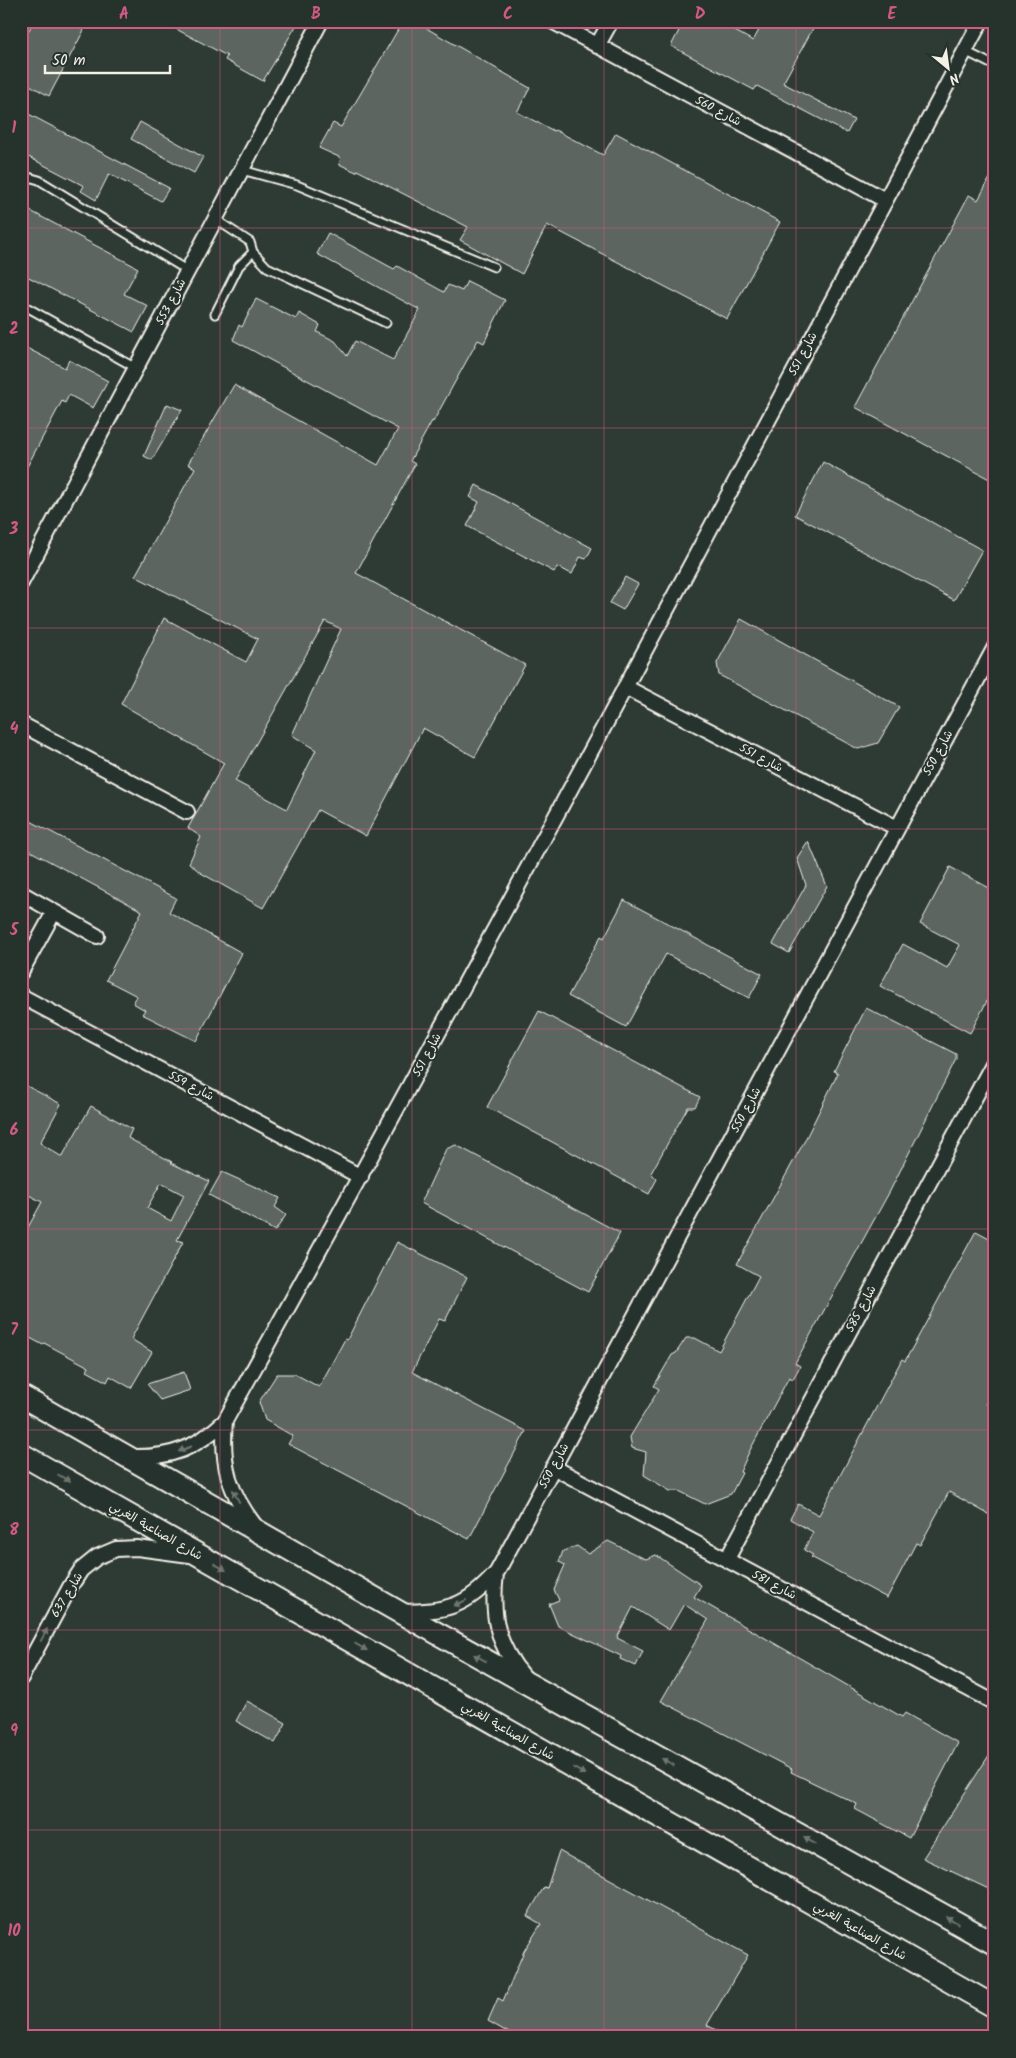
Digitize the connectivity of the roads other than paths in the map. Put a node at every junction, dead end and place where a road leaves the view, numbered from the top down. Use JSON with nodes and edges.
{"nodes":[{"id":1,"x":321,"y":21,"type":"edge"},
{"id":2,"x":552,"y":21,"type":"edge"},
{"id":3,"x":610,"y":21,"type":"edge"},
{"id":4,"x":981,"y":21,"type":"edge"},
{"id":5,"x":597,"y":46,"type":"junction"},
{"id":6,"x":965,"y":51,"type":"junction"},
{"id":7,"x":995,"y":66,"type":"edge"},
{"id":8,"x":242,"y":170,"type":"junction"},
{"id":9,"x":21,"y":175,"type":"edge"},
{"id":10,"x":885,"y":200,"type":"junction"},
{"id":11,"x":215,"y":219,"type":"junction"},
{"id":12,"x":252,"y":252,"type":"junction"},
{"id":13,"x":494,"y":268,"type":"dead end"},
{"id":14,"x":188,"y":271,"type":"junction"},
{"id":15,"x":21,"y":304,"type":"edge"},
{"id":16,"x":215,"y":314,"type":"dead end"},
{"id":17,"x":386,"y":322,"type":"dead end"},
{"id":18,"x":136,"y":368,"type":"junction"},
{"id":19,"x":21,"y":583,"type":"edge"},
{"id":20,"x":995,"y":647,"type":"edge"},
{"id":21,"x":625,"y":687,"type":"junction"},
{"id":22,"x":21,"y":724,"type":"edge"},
{"id":23,"x":187,"y":812,"type":"dead end"},
{"id":24,"x":897,"y":828,"type":"junction"},
{"id":25,"x":21,"y":893,"type":"edge"},
{"id":26,"x":54,"y":912,"type":"junction"},
{"id":27,"x":97,"y":936,"type":"dead end"},
{"id":28,"x":21,"y":972,"type":"edge"},
{"id":29,"x":21,"y":996,"type":"edge"},
{"id":30,"x":995,"y":1060,"type":"edge"},
{"id":31,"x":361,"y":1177,"type":"junction"},
{"id":32,"x":21,"y":1396,"type":"edge"},
{"id":33,"x":225,"y":1421,"type":"junction"},
{"id":34,"x":21,"y":1454,"type":"edge"},
{"id":35,"x":130,"y":1456,"type":"junction"},
{"id":36,"x":553,"y":1467,"type":"junction"},
{"id":37,"x":264,"y":1536,"type":"junction"},
{"id":38,"x":200,"y":1556,"type":"junction"},
{"id":39,"x":727,"y":1559,"type":"junction"},
{"id":40,"x":496,"y":1572,"type":"junction"},
{"id":41,"x":398,"y":1612,"type":"junction"},
{"id":42,"x":21,"y":1678,"type":"edge"},
{"id":43,"x":533,"y":1687,"type":"junction"},
{"id":44,"x":995,"y":1703,"type":"edge"},
{"id":45,"x":995,"y":1944,"type":"edge"},
{"id":46,"x":995,"y":2007,"type":"edge"}],
"edges":[{"from":1,"to":8,"type":"street","name":"شارع 553"},
{"from":2,"to":5,"type":"street","name":"شارع 560"},
{"from":3,"to":5,"type":"street"},
{"from":4,"to":6,"type":"street","name":"شارع 551"},
{"from":5,"to":10,"type":"street","name":"شارع 560"},
{"from":6,"to":7,"type":"lane"},
{"from":6,"to":10,"type":"street","name":"شارع 551"},
{"from":8,"to":11,"type":"street","name":"شارع 553"},
{"from":8,"to":13,"type":"lane"},
{"from":9,"to":14,"type":"lane"},
{"from":10,"to":21,"type":"street","name":"شارع 551"},
{"from":11,"to":12,"type":"lane"},
{"from":11,"to":14,"type":"street","name":"شارع 553"},
{"from":12,"to":16,"type":"lane"},
{"from":12,"to":17,"type":"lane"},
{"from":14,"to":18,"type":"street","name":"شارع 553"},
{"from":15,"to":18,"type":"lane"},
{"from":18,"to":19,"type":"street","name":"شارع 553"},
{"from":20,"to":24,"type":"street","name":"شارع 550"},
{"from":21,"to":24,"type":"street","name":"شارع 551"},
{"from":21,"to":31,"type":"street","name":"شارع 551"},
{"from":22,"to":23,"type":"street"},
{"from":24,"to":36,"type":"street","name":"شارع 550"},
{"from":25,"to":26,"type":"street"},
{"from":26,"to":27,"type":"street"},
{"from":26,"to":28,"type":"street"},
{"from":29,"to":31,"type":"street","name":"شارع 559"},
{"from":30,"to":39,"type":"street","name":"شارع 585"},
{"from":31,"to":33,"type":"street","name":"شارع 551"},
{"from":32,"to":35,"type":"main road"},
{"from":33,"to":35,"type":"street","name":"شارع 551","one_way":true},
{"from":37,"to":33,"type":"street","name":"شارع 551","one_way":true},
{"from":34,"to":38,"type":"main road","name":"شارع الصناعية الغربي","one_way":true},
{"from":35,"to":37,"type":"main road"},
{"from":36,"to":39,"type":"street","name":"شارع 581"},
{"from":36,"to":40,"type":"street","name":"شارع 550"},
{"from":37,"to":41,"type":"main road"},
{"from":42,"to":38,"type":"street","name":"شارع 637","one_way":true},
{"from":38,"to":46,"type":"main road","name":"شارع الصناعية الغربي","one_way":true},
{"from":39,"to":44,"type":"street","name":"شارع 581"},
{"from":40,"to":41,"type":"street","name":"شارع 550","one_way":true},
{"from":40,"to":43,"type":"street","name":"شارع 550"},
{"from":43,"to":41,"type":"main road","one_way":true},
{"from":45,"to":43,"type":"main road","one_way":true}]}
